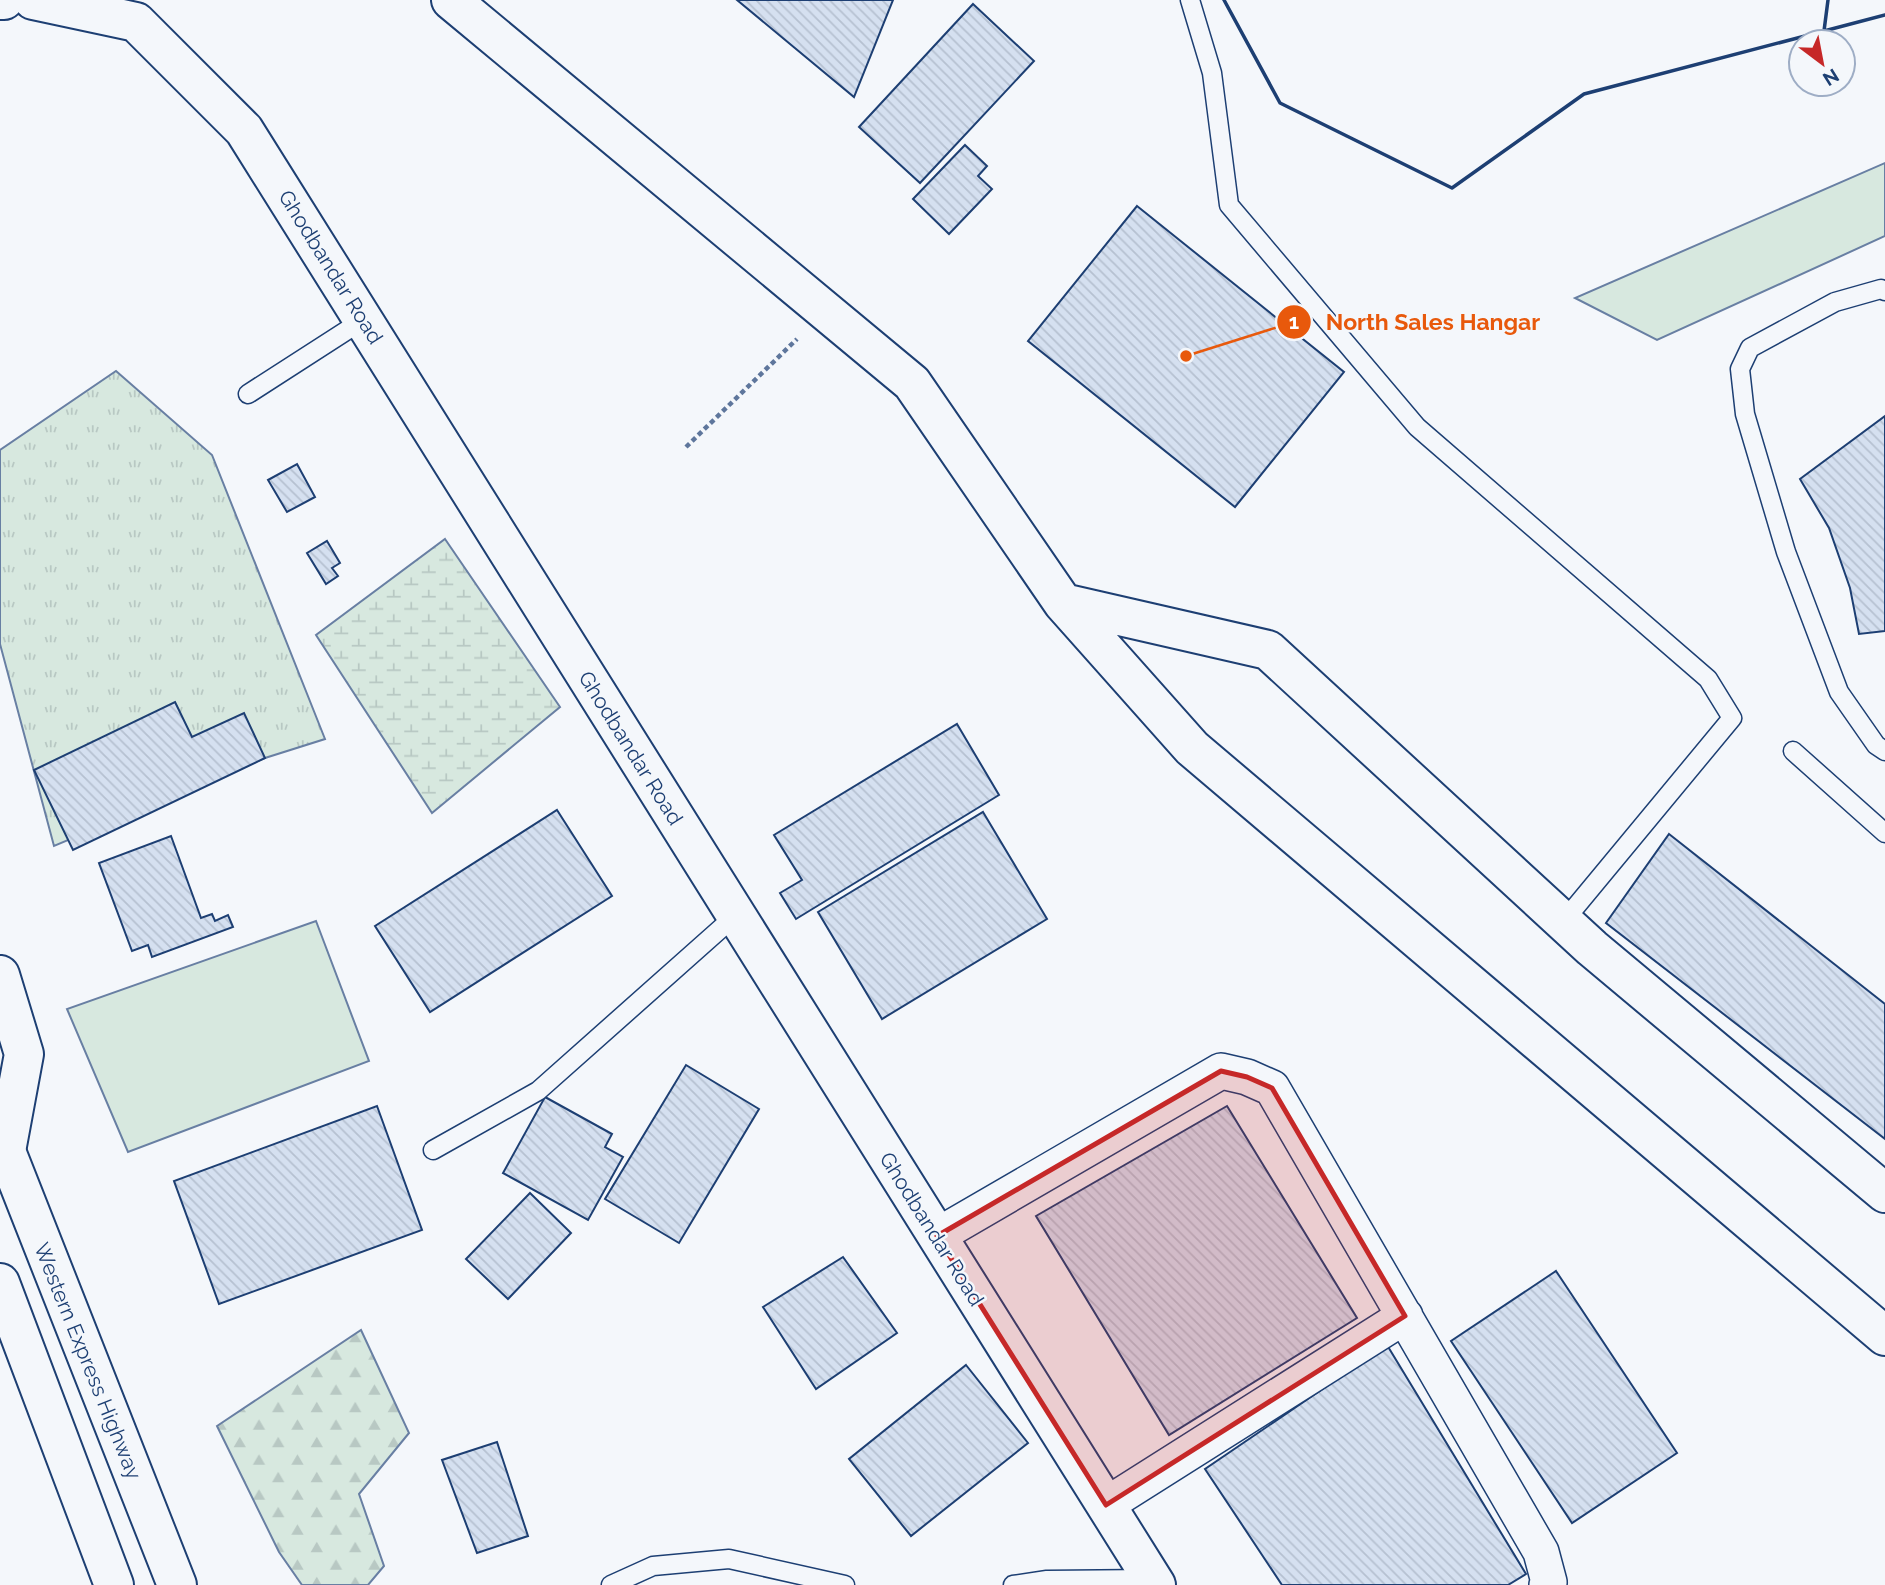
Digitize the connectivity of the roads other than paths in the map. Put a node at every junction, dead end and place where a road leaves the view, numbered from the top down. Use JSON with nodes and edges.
{"nodes":[{"id":1,"x":33,"y":0,"type":"edge"},
{"id":2,"x":451,"y":0,"type":"edge"},
{"id":3,"x":1190,"y":0,"type":"edge"},
{"id":4,"x":132,"y":11,"type":"edge"},
{"id":5,"x":1885,"y":291,"type":"edge"},
{"id":6,"x":363,"y":320,"type":"junction"},
{"id":7,"x":248,"y":394,"type":"dead end"},
{"id":8,"x":1063,"y":603,"type":"junction"},
{"id":9,"x":1793,"y":751,"type":"dead end"},
{"id":10,"x":1885,"y":751,"type":"edge"},
{"id":11,"x":1885,"y":833,"type":"edge"},
{"id":12,"x":736,"y":915,"type":"junction"},
{"id":13,"x":1563,"y":922,"type":"junction"},
{"id":14,"x":0,"y":975,"type":"edge"},
{"id":15,"x":3,"y":1144,"type":"edge"},
{"id":16,"x":433,"y":1150,"type":"dead end"},
{"id":17,"x":1885,"y":1193,"type":"edge"},
{"id":18,"x":937,"y":1236,"type":"junction"},
{"id":19,"x":0,"y":1283,"type":"edge"},
{"id":20,"x":64,"y":1303,"type":"junction"},
{"id":21,"x":1405,"y":1316,"type":"junction"},
{"id":22,"x":14,"y":1321,"type":"junction"},
{"id":23,"x":1885,"y":1336,"type":"edge"},
{"id":24,"x":1106,"y":1506,"type":"junction"},
{"id":25,"x":1154,"y":1582,"type":"edge"},
{"id":26,"x":114,"y":1585,"type":"edge"},
{"id":27,"x":177,"y":1585,"type":"edge"},
{"id":28,"x":611,"y":1585,"type":"edge"},
{"id":29,"x":845,"y":1585,"type":"edge"},
{"id":30,"x":1013,"y":1585,"type":"edge"},
{"id":31,"x":1547,"y":1585,"type":"edge"}],
"edges":[{"from":1,"to":4,"type":"main road","name":"Ghodbandar Road"},
{"from":2,"to":8,"type":"main road"},
{"from":3,"to":13,"type":"lane"},
{"from":4,"to":6,"type":"main road","name":"Ghodbandar Road"},
{"from":5,"to":10,"type":"lane"},
{"from":6,"to":7,"type":"lane"},
{"from":6,"to":12,"type":"main road","name":"Ghodbandar Road"},
{"from":8,"to":13,"type":"main road"},
{"from":8,"to":23,"type":"main road"},
{"from":9,"to":11,"type":"lane"},
{"from":12,"to":16,"type":"lane"},
{"from":12,"to":18,"type":"main road","name":"Ghodbandar Road"},
{"from":13,"to":17,"type":"main road"},
{"from":14,"to":15,"type":"main road"},
{"from":15,"to":20,"type":"main road","name":"Western Express Highway"},
{"from":18,"to":21,"type":"street"},
{"from":18,"to":24,"type":"main road","name":"Ghodbandar Road"},
{"from":19,"to":22,"type":"main road"},
{"from":20,"to":22,"type":"main road"},
{"from":20,"to":27,"type":"main road","name":"Western Express Highway"},
{"from":21,"to":24,"type":"street"},
{"from":21,"to":31,"type":"street"},
{"from":22,"to":26,"type":"main road"},
{"from":24,"to":25,"type":"main road","name":"Ghodbandar Road"},
{"from":25,"to":30,"type":"lane"},
{"from":28,"to":29,"type":"lane"}]}
